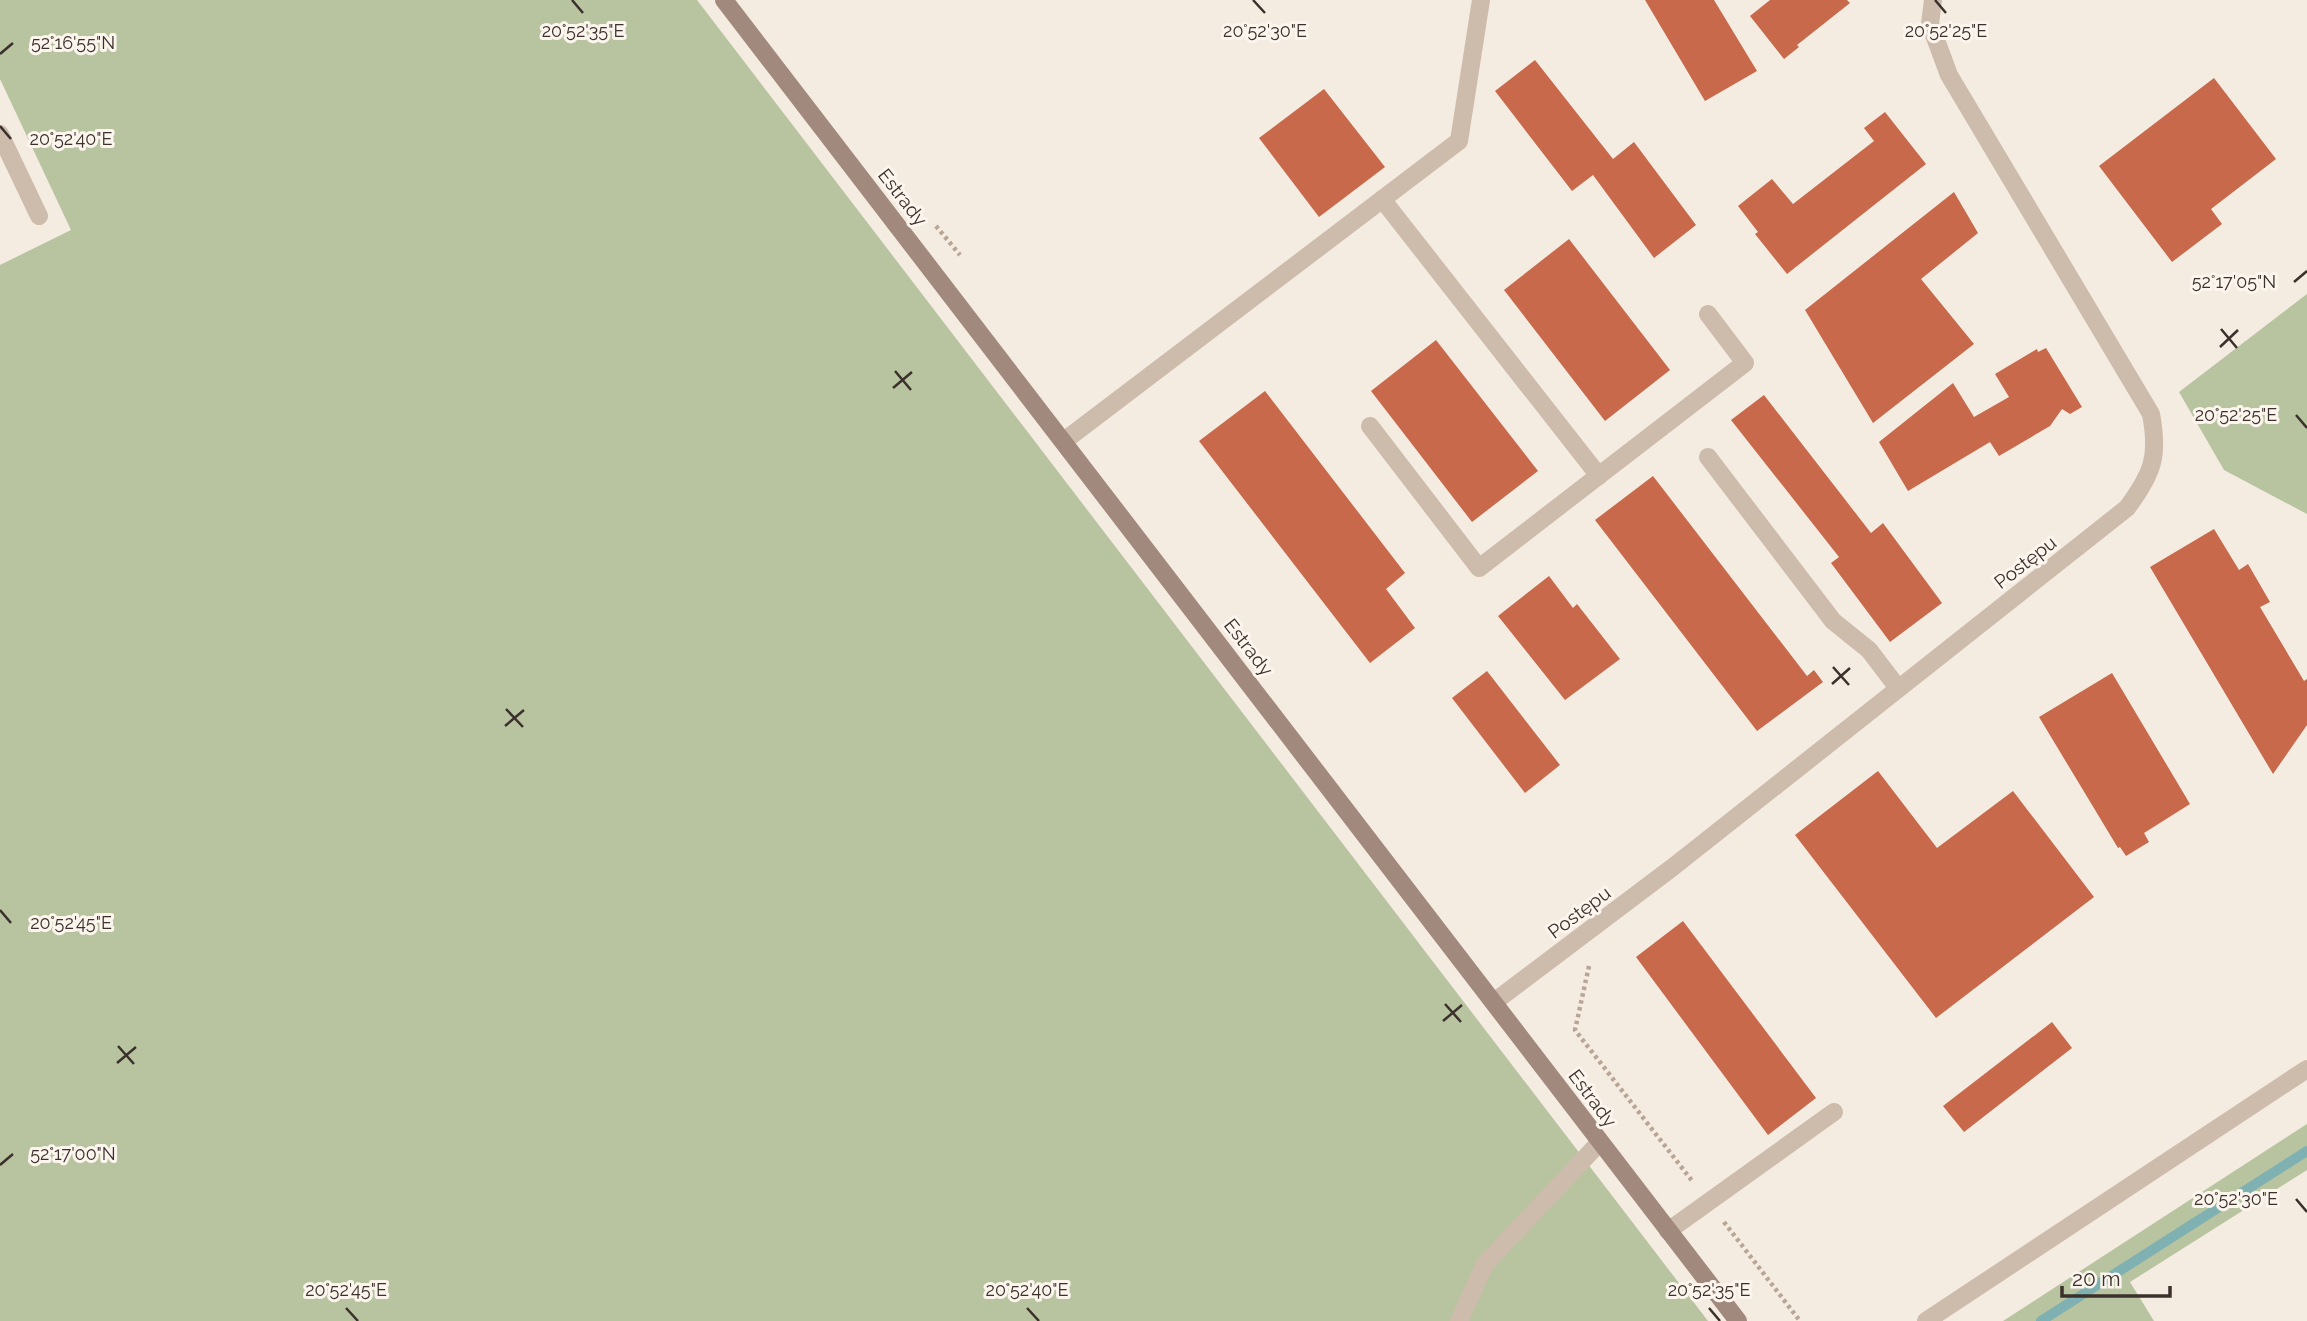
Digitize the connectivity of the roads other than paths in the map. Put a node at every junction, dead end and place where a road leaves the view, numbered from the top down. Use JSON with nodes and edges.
{"nodes":[{"id":1,"x":724,"y":0,"type":"edge"},
{"id":2,"x":1481,"y":0,"type":"edge"},
{"id":3,"x":1933,"y":0,"type":"edge"},
{"id":4,"x":0,"y":134,"type":"edge"},
{"id":5,"x":1382,"y":199,"type":"junction"},
{"id":6,"x":38,"y":216,"type":"dead end"},
{"id":7,"x":1708,"y":314,"type":"dead end"},
{"id":8,"x":1370,"y":426,"type":"dead end"},
{"id":9,"x":1064,"y":441,"type":"junction"},
{"id":10,"x":1708,"y":457,"type":"dead end"},
{"id":11,"x":1599,"y":475,"type":"junction"},
{"id":12,"x":1898,"y":688,"type":"junction"},
{"id":13,"x":1494,"y":1002,"type":"junction"},
{"id":14,"x":2307,"y":1069,"type":"edge"},
{"id":15,"x":1834,"y":1112,"type":"dead end"},
{"id":16,"x":1600,"y":1142,"type":"junction"},
{"id":17,"x":1668,"y":1231,"type":"junction"},
{"id":18,"x":1459,"y":1321,"type":"edge"},
{"id":19,"x":1738,"y":1321,"type":"edge"},
{"id":20,"x":1926,"y":1321,"type":"edge"}],
"edges":[{"from":1,"to":9,"type":"main road","name":"Estrady"},
{"from":2,"to":5,"type":"street"},
{"from":3,"to":12,"type":"street","name":"Postępu"},
{"from":4,"to":6,"type":"street"},
{"from":5,"to":9,"type":"street"},
{"from":5,"to":11,"type":"street"},
{"from":7,"to":11,"type":"street"},
{"from":8,"to":11,"type":"street"},
{"from":9,"to":13,"type":"main road","name":"Estrady"},
{"from":10,"to":12,"type":"street"},
{"from":12,"to":13,"type":"street","name":"Postępu"},
{"from":13,"to":16,"type":"main road","name":"Estrady"},
{"from":14,"to":20,"type":"street"},
{"from":15,"to":17,"type":"street"},
{"from":16,"to":17,"type":"main road","name":"Estrady"},
{"from":16,"to":18,"type":"street"},
{"from":17,"to":19,"type":"main road","name":"Estrady"}]}
